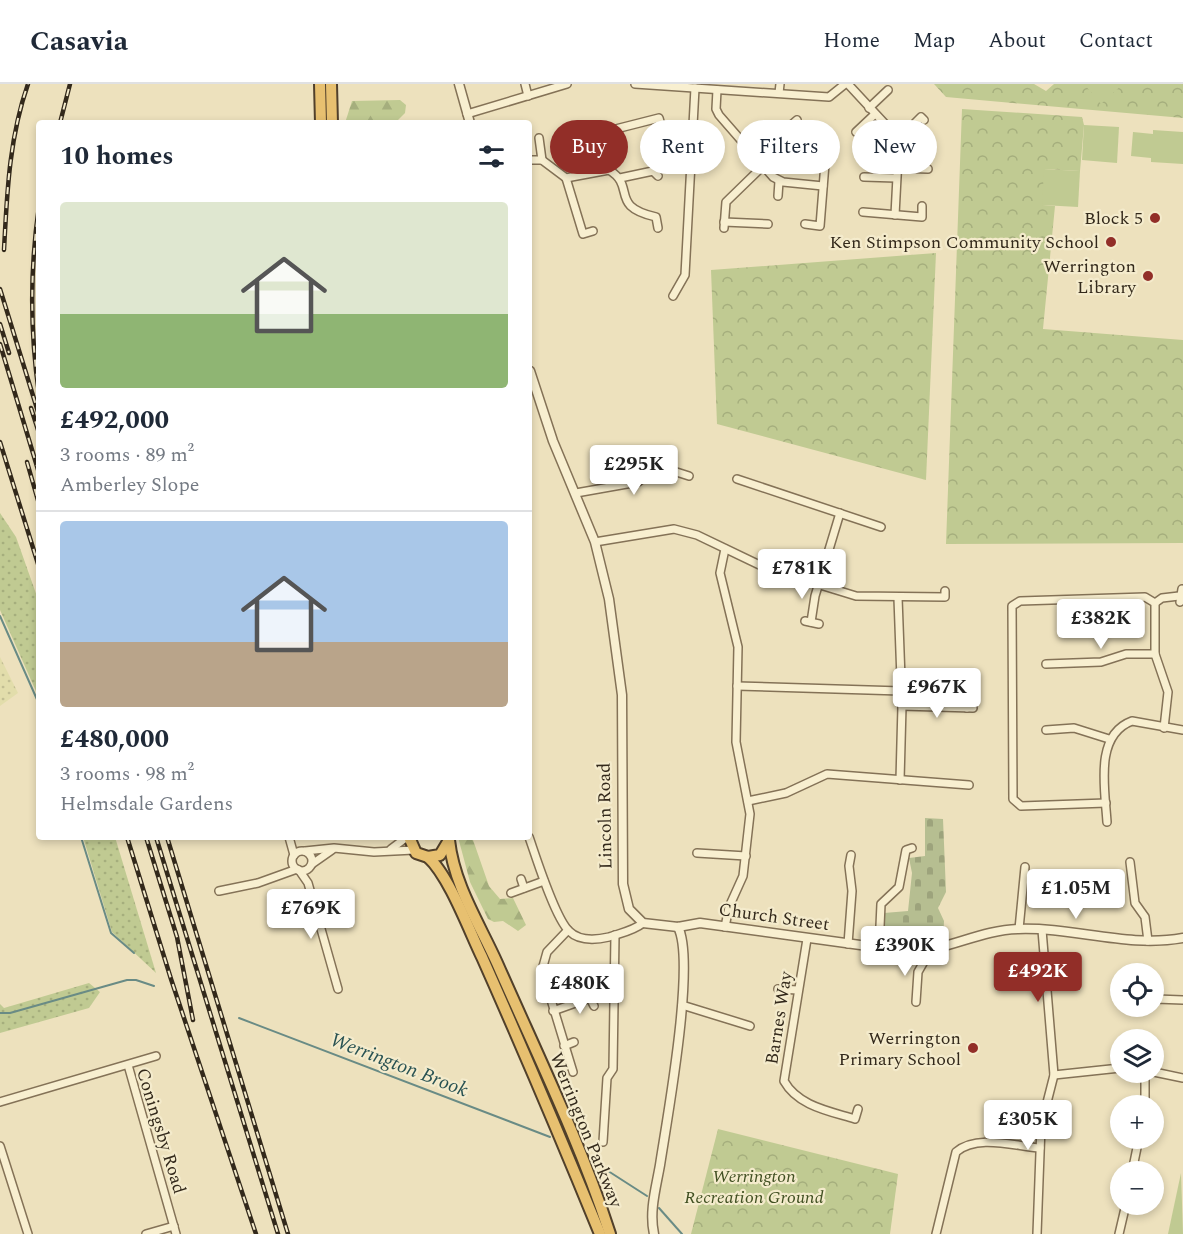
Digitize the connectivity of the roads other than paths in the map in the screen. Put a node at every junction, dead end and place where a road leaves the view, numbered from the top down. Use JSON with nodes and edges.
{"nodes":[{"id":1,"x":459,"y":84,"type":"edge"},
{"id":2,"x":525,"y":84,"type":"edge"},
{"id":3,"x":567,"y":84,"type":"edge"},
{"id":4,"x":635,"y":84,"type":"edge"},
{"id":5,"x":646,"y":84,"type":"edge"},
{"id":6,"x":780,"y":84,"type":"edge"},
{"id":7,"x":846,"y":84,"type":"edge"},
{"id":8,"x":326,"y":85,"type":"edge"},
{"id":9,"x":695,"y":88,"type":"junction"},
{"id":10,"x":717,"y":90,"type":"junction"},
{"id":11,"x":888,"y":90,"type":"dead end"},
{"id":12,"x":779,"y":93,"type":"junction"},
{"id":13,"x":528,"y":96,"type":"junction"},
{"id":14,"x":869,"y":108,"type":"junction"},
{"id":15,"x":326,"y":109,"type":"junction"},
{"id":16,"x":467,"y":114,"type":"junction"},
{"id":17,"x":874,"y":115,"type":"junction"},
{"id":18,"x":322,"y":120,"type":"edge"},
{"id":19,"x":331,"y":120,"type":"edge"},
{"id":20,"x":469,"y":120,"type":"edge"},
{"id":21,"x":869,"y":120,"type":"edge"},
{"id":22,"x":879,"y":120,"type":"edge"},
{"id":23,"x":918,"y":120,"type":"edge"},
{"id":24,"x":924,"y":120,"type":"dead end"},
{"id":25,"x":737,"y":136,"type":"edge"},
{"id":26,"x":539,"y":138,"type":"dead end"},
{"id":27,"x":532,"y":160,"type":"edge"},
{"id":28,"x":542,"y":160,"type":"junction"},
{"id":29,"x":583,"y":174,"type":"edge"},
{"id":30,"x":613,"y":174,"type":"edge"},
{"id":31,"x":755,"y":174,"type":"edge"},
{"id":32,"x":772,"y":174,"type":"edge"},
{"id":33,"x":824,"y":174,"type":"edge"},
{"id":34,"x":897,"y":174,"type":"edge"},
{"id":35,"x":658,"y":176,"type":"dead end"},
{"id":36,"x":864,"y":177,"type":"dead end"},
{"id":37,"x":566,"y":178,"type":"junction"},
{"id":38,"x":620,"y":178,"type":"junction"},
{"id":39,"x":896,"y":178,"type":"junction"},
{"id":40,"x":779,"y":181,"type":"junction"},
{"id":41,"x":823,"y":186,"type":"junction"},
{"id":42,"x":778,"y":196,"type":"dead end"},
{"id":43,"x":922,"y":206,"type":"dead end"},
{"id":44,"x":863,"y":212,"type":"dead end"},
{"id":45,"x":894,"y":215,"type":"junction"},
{"id":46,"x":768,"y":224,"type":"dead end"},
{"id":47,"x":805,"y":224,"type":"dead end"},
{"id":48,"x":658,"y":228,"type":"dead end"},
{"id":49,"x":593,"y":231,"type":"dead end"},
{"id":50,"x":673,"y":296,"type":"dead end"},
{"id":51,"x":532,"y":377,"type":"edge"},
{"id":52,"x":689,"y":476,"type":"dead end"},
{"id":53,"x":737,"y":479,"type":"dead end"},
{"id":54,"x":576,"y":492,"type":"junction"},
{"id":55,"x":840,"y":513,"type":"junction"},
{"id":56,"x":881,"y":527,"type":"dead end"},
{"id":57,"x":595,"y":542,"type":"junction"},
{"id":58,"x":725,"y":549,"type":"junction"},
{"id":59,"x":819,"y":586,"type":"junction"},
{"id":60,"x":1180,"y":596,"type":"edge"},
{"id":61,"x":898,"y":598,"type":"junction"},
{"id":62,"x":945,"y":598,"type":"dead end"},
{"id":63,"x":1155,"y":603,"type":"junction"},
{"id":64,"x":819,"y":624,"type":"dead end"},
{"id":65,"x":1155,"y":654,"type":"junction"},
{"id":66,"x":1054,"y":655,"type":"dead end"},
{"id":67,"x":1046,"y":664,"type":"dead end"},
{"id":68,"x":1054,"y":664,"type":"junction"},
{"id":69,"x":901,"y":677,"type":"junction"},
{"id":70,"x":737,"y":686,"type":"junction"},
{"id":71,"x":902,"y":691,"type":"junction"},
{"id":72,"x":902,"y":706,"type":"junction"},
{"id":73,"x":1164,"y":728,"type":"junction"},
{"id":74,"x":1046,"y":730,"type":"dead end"},
{"id":75,"x":1183,"y":730,"type":"edge"},
{"id":76,"x":1109,"y":739,"type":"junction"},
{"id":77,"x":900,"y":780,"type":"junction"},
{"id":78,"x":969,"y":786,"type":"dead end"},
{"id":79,"x":748,"y":801,"type":"junction"},
{"id":80,"x":1106,"y":803,"type":"junction"},
{"id":81,"x":1107,"y":822,"type":"dead end"},
{"id":82,"x":291,"y":840,"type":"edge"},
{"id":83,"x":404,"y":840,"type":"edge"},
{"id":84,"x":409,"y":840,"type":"edge"},
{"id":85,"x":448,"y":840,"type":"edge"},
{"id":86,"x":449,"y":840,"type":"edge"},
{"id":87,"x":531,"y":840,"type":"edge"},
{"id":88,"x":908,"y":847,"type":"dead end"},
{"id":89,"x":334,"y":848,"type":"junction"},
{"id":90,"x":414,"y":850,"type":"junction"},
{"id":91,"x":388,"y":851,"type":"junction"},
{"id":92,"x":696,"y":853,"type":"dead end"},
{"id":93,"x":298,"y":854,"type":"junction"},
{"id":94,"x":851,"y":855,"type":"dead end"},
{"id":95,"x":746,"y":856,"type":"junction"},
{"id":96,"x":428,"y":857,"type":"junction"},
{"id":97,"x":1130,"y":862,"type":"dead end"},
{"id":98,"x":311,"y":866,"type":"junction"},
{"id":99,"x":1024,"y":867,"type":"dead end"},
{"id":100,"x":298,"y":870,"type":"junction"},
{"id":101,"x":275,"y":875,"type":"junction"},
{"id":102,"x":521,"y":879,"type":"dead end"},
{"id":103,"x":544,"y":881,"type":"junction"},
{"id":104,"x":308,"y":884,"type":"junction"},
{"id":105,"x":524,"y":888,"type":"junction"},
{"id":106,"x":219,"y":891,"type":"dead end"},
{"id":107,"x":511,"y":893,"type":"dead end"},
{"id":108,"x":643,"y":923,"type":"junction"},
{"id":109,"x":678,"y":927,"type":"junction"},
{"id":110,"x":725,"y":927,"type":"junction"},
{"id":111,"x":1019,"y":929,"type":"junction"},
{"id":112,"x":568,"y":930,"type":"junction"},
{"id":113,"x":1042,"y":930,"type":"junction"},
{"id":114,"x":615,"y":935,"type":"junction"},
{"id":115,"x":1183,"y":938,"type":"edge"},
{"id":116,"x":807,"y":939,"type":"junction"},
{"id":117,"x":1148,"y":941,"type":"junction"},
{"id":118,"x":848,"y":944,"type":"junction"},
{"id":119,"x":879,"y":948,"type":"junction"},
{"id":120,"x":924,"y":951,"type":"junction"},
{"id":121,"x":338,"y":989,"type":"dead end"},
{"id":122,"x":778,"y":989,"type":"dead end"},
{"id":123,"x":798,"y":990,"type":"junction"},
{"id":124,"x":1164,"y":999,"type":"edge"},
{"id":125,"x":1183,"y":1000,"type":"edge"},
{"id":126,"x":916,"y":1002,"type":"dead end"},
{"id":127,"x":682,"y":1005,"type":"junction"},
{"id":128,"x":594,"y":1006,"type":"dead end"},
{"id":129,"x":553,"y":1011,"type":"junction"},
{"id":130,"x":738,"y":1013,"type":"dead end"},
{"id":131,"x":735,"y":1022,"type":"junction"},
{"id":132,"x":750,"y":1026,"type":"dead end"},
{"id":133,"x":574,"y":1042,"type":"dead end"},
{"id":134,"x":564,"y":1046,"type":"junction"},
{"id":135,"x":156,"y":1056,"type":"dead end"},
{"id":136,"x":128,"y":1065,"type":"junction"},
{"id":137,"x":1110,"y":1069,"type":"edge"},
{"id":138,"x":573,"y":1072,"type":"dead end"},
{"id":139,"x":1164,"y":1074,"type":"edge"},
{"id":140,"x":1054,"y":1075,"type":"junction"},
{"id":141,"x":1183,"y":1078,"type":"edge"},
{"id":142,"x":0,"y":1102,"type":"edge"},
{"id":143,"x":858,"y":1109,"type":"dead end"},
{"id":144,"x":603,"y":1142,"type":"dead end"},
{"id":145,"x":0,"y":1146,"type":"edge"},
{"id":146,"x":1040,"y":1148,"type":"junction"},
{"id":147,"x":1123,"y":1215,"type":"edge"},
{"id":148,"x":174,"y":1226,"type":"junction"},
{"id":149,"x":28,"y":1234,"type":"edge"},
{"id":150,"x":146,"y":1234,"type":"edge"},
{"id":151,"x":176,"y":1234,"type":"edge"},
{"id":152,"x":600,"y":1234,"type":"edge"},
{"id":153,"x":610,"y":1234,"type":"edge"},
{"id":154,"x":654,"y":1234,"type":"edge"},
{"id":155,"x":936,"y":1234,"type":"edge"},
{"id":156,"x":1037,"y":1234,"type":"edge"},
{"id":157,"x":1119,"y":1234,"type":"edge"}],
"edges":[{"from":1,"to":16,"type":"street"},
{"from":2,"to":13,"type":"street"},
{"from":3,"to":13,"type":"street"},
{"from":4,"to":5,"type":"street"},
{"from":5,"to":9,"type":"street"},
{"from":6,"to":12,"type":"street"},
{"from":7,"to":12,"type":"street"},
{"from":7,"to":14,"type":"street"},
{"from":8,"to":15,"type":"highway"},
{"from":9,"to":10,"type":"street"},
{"from":9,"to":50,"type":"street"},
{"from":10,"to":12,"type":"street"},
{"from":10,"to":25,"type":"street"},
{"from":11,"to":14,"type":"street"},
{"from":13,"to":16,"type":"street"},
{"from":14,"to":17,"type":"street"},
{"from":15,"to":18,"type":"highway"},
{"from":15,"to":19,"type":"highway"},
{"from":16,"to":20,"type":"street"},
{"from":17,"to":21,"type":"street"},
{"from":17,"to":22,"type":"street"},
{"from":23,"to":24,"type":"street"},
{"from":26,"to":28,"type":"street"},
{"from":27,"to":28,"type":"street"},
{"from":28,"to":37,"type":"street"},
{"from":29,"to":37,"type":"street"},
{"from":30,"to":38,"type":"street"},
{"from":31,"to":46,"type":"street"},
{"from":32,"to":40,"type":"street"},
{"from":33,"to":41,"type":"street"},
{"from":34,"to":39,"type":"street"},
{"from":35,"to":38,"type":"street"},
{"from":36,"to":39,"type":"street"},
{"from":37,"to":49,"type":"street"},
{"from":38,"to":48,"type":"street"},
{"from":39,"to":45,"type":"street"},
{"from":40,"to":41,"type":"street"},
{"from":40,"to":42,"type":"street"},
{"from":41,"to":47,"type":"street"},
{"from":43,"to":45,"type":"street"},
{"from":44,"to":45,"type":"street"},
{"from":51,"to":54,"type":"street","name":"Lincoln Road"},
{"from":52,"to":54,"type":"street"},
{"from":53,"to":55,"type":"street"},
{"from":54,"to":57,"type":"street","name":"Lincoln Road"},
{"from":55,"to":56,"type":"street"},
{"from":55,"to":59,"type":"street"},
{"from":57,"to":58,"type":"street"},
{"from":57,"to":108,"type":"street","name":"Lincoln Road"},
{"from":58,"to":59,"type":"street"},
{"from":58,"to":70,"type":"street"},
{"from":59,"to":61,"type":"street"},
{"from":59,"to":64,"type":"street"},
{"from":60,"to":63,"type":"street"},
{"from":61,"to":62,"type":"street"},
{"from":61,"to":69,"type":"street"},
{"from":63,"to":65,"type":"street"},
{"from":63,"to":80,"type":"street"},
{"from":65,"to":68,"type":"street"},
{"from":65,"to":73,"type":"street"},
{"from":66,"to":68,"type":"street"},
{"from":67,"to":68,"type":"street"},
{"from":69,"to":71,"type":"street"},
{"from":69,"to":72,"type":"street"},
{"from":70,"to":71,"type":"street"},
{"from":70,"to":79,"type":"street"},
{"from":71,"to":72,"type":"street"},
{"from":72,"to":77,"type":"street"},
{"from":73,"to":75,"type":"street"},
{"from":73,"to":76,"type":"street"},
{"from":74,"to":76,"type":"street"},
{"from":76,"to":80,"type":"street"},
{"from":77,"to":78,"type":"street"},
{"from":77,"to":79,"type":"street"},
{"from":79,"to":95,"type":"street"},
{"from":80,"to":81,"type":"street"},
{"from":82,"to":93,"type":"street"},
{"from":83,"to":91,"type":"street"},
{"from":84,"to":90,"type":"highway"},
{"from":85,"to":96,"type":"highway"},
{"from":86,"to":153,"type":"highway","name":"Werrington Parkway"},
{"from":87,"to":103,"type":"street"},
{"from":88,"to":119,"type":"street"},
{"from":89,"to":91,"type":"street"},
{"from":89,"to":93,"type":"street"},
{"from":89,"to":98,"type":"street"},
{"from":90,"to":91,"type":"street"},
{"from":90,"to":96,"type":"highway"},
{"from":92,"to":95,"type":"street"},
{"from":93,"to":98,"type":"street"},
{"from":93,"to":100,"type":"street"},
{"from":93,"to":101,"type":"street"},
{"from":94,"to":118,"type":"street"},
{"from":95,"to":110,"type":"street"},
{"from":96,"to":152,"type":"highway","name":"Werrington Parkway"},
{"from":97,"to":117,"type":"street"},
{"from":98,"to":100,"type":"street"},
{"from":98,"to":104,"type":"street"},
{"from":99,"to":111,"type":"street"},
{"from":100,"to":101,"type":"street"},
{"from":100,"to":104,"type":"street"},
{"from":101,"to":106,"type":"street"},
{"from":102,"to":105,"type":"street"},
{"from":103,"to":105,"type":"street"},
{"from":103,"to":112,"type":"street"},
{"from":104,"to":121,"type":"street"},
{"from":105,"to":107,"type":"street"},
{"from":108,"to":109,"type":"street"},
{"from":108,"to":114,"type":"street"},
{"from":109,"to":110,"type":"street","name":"Church Street"},
{"from":109,"to":127,"type":"street"},
{"from":110,"to":116,"type":"street","name":"Church Street"},
{"from":111,"to":113,"type":"street","name":"Church Street"},
{"from":111,"to":120,"type":"street","name":"Church Street"},
{"from":112,"to":114,"type":"street"},
{"from":112,"to":129,"type":"street"},
{"from":113,"to":117,"type":"street","name":"Church Street"},
{"from":113,"to":140,"type":"street"},
{"from":114,"to":144,"type":"street"},
{"from":115,"to":117,"type":"street","name":"Church Street"},
{"from":116,"to":118,"type":"street","name":"Church Street"},
{"from":116,"to":123,"type":"street","name":"Barnes Way"},
{"from":118,"to":119,"type":"street","name":"Church Street"},
{"from":119,"to":120,"type":"street","name":"Church Street"},
{"from":120,"to":126,"type":"street"},
{"from":122,"to":123,"type":"street"},
{"from":123,"to":143,"type":"street","name":"Barnes Way"},
{"from":124,"to":125,"type":"street"},
{"from":127,"to":131,"type":"street"},
{"from":127,"to":154,"type":"street"},
{"from":128,"to":129,"type":"street"},
{"from":129,"to":134,"type":"street"},
{"from":130,"to":131,"type":"street"},
{"from":131,"to":132,"type":"street"},
{"from":133,"to":134,"type":"street"},
{"from":134,"to":138,"type":"street"},
{"from":135,"to":136,"type":"street"},
{"from":136,"to":142,"type":"street","name":"Coningsby Road"},
{"from":136,"to":148,"type":"street","name":"Coningsby Road"},
{"from":137,"to":140,"type":"street"},
{"from":139,"to":141,"type":"street"},
{"from":140,"to":146,"type":"street"},
{"from":145,"to":149,"type":"street"},
{"from":146,"to":155,"type":"street"},
{"from":146,"to":156,"type":"street"},
{"from":147,"to":157,"type":"street"},
{"from":148,"to":150,"type":"street"},
{"from":148,"to":151,"type":"street","name":"Coningsby Road"}]}
